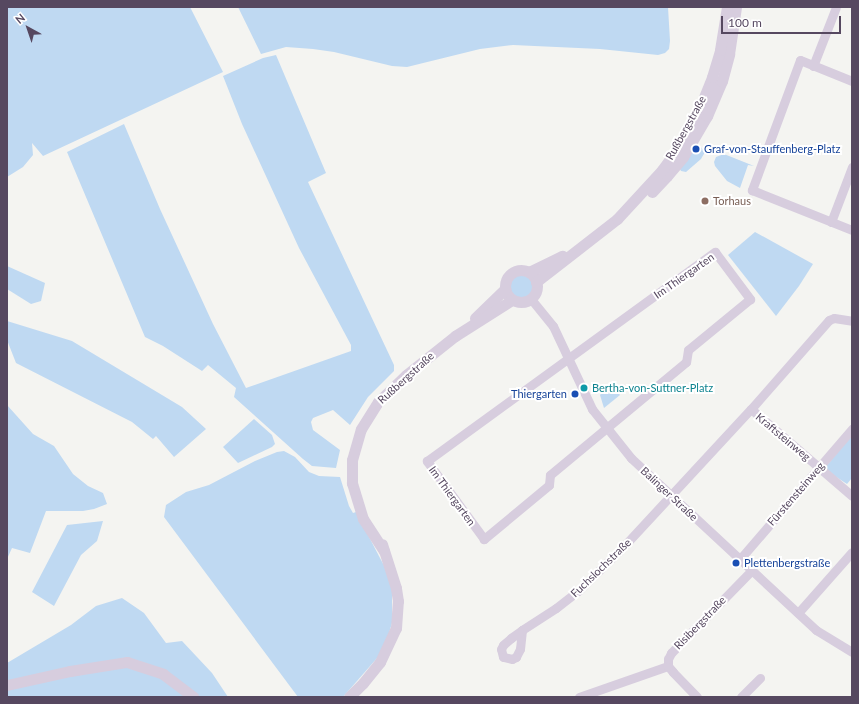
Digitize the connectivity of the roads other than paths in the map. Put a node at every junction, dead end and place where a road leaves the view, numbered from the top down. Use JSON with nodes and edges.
{"nodes":[{"id":1,"x":727,"y":7,"type":"edge"},
{"id":2,"x":736,"y":7,"type":"edge"},
{"id":3,"x":836,"y":7,"type":"edge"},
{"id":4,"x":813,"y":66,"type":"junction"},
{"id":5,"x":852,"y":81,"type":"edge"},
{"id":6,"x":852,"y":167,"type":"edge"},
{"id":7,"x":625,"y":212,"type":"junction"},
{"id":8,"x":831,"y":222,"type":"junction"},
{"id":9,"x":852,"y":230,"type":"edge"},
{"id":10,"x":582,"y":246,"type":"junction"},
{"id":11,"x":528,"y":272,"type":"junction"},
{"id":12,"x":536,"y":282,"type":"junction"},
{"id":13,"x":505,"y":289,"type":"junction"},
{"id":14,"x":531,"y":299,"type":"junction"},
{"id":15,"x":512,"y":300,"type":"junction"},
{"id":16,"x":852,"y":321,"type":"edge"},
{"id":17,"x":456,"y":336,"type":"junction"},
{"id":18,"x":568,"y":359,"type":"junction"},
{"id":19,"x":751,"y":409,"type":"junction"},
{"id":20,"x":606,"y":428,"type":"junction"},
{"id":21,"x":852,"y":429,"type":"edge"},
{"id":22,"x":819,"y":467,"type":"junction"},
{"id":23,"x":671,"y":496,"type":"junction"},
{"id":24,"x":852,"y":496,"type":"edge"},
{"id":25,"x":852,"y":552,"type":"edge"},
{"id":26,"x":740,"y":559,"type":"junction"},
{"id":27,"x":752,"y":571,"type":"junction"},
{"id":28,"x":798,"y":613,"type":"junction"},
{"id":29,"x":522,"y":630,"type":"dead end"},
{"id":30,"x":852,"y":652,"type":"edge"},
{"id":31,"x":668,"y":666,"type":"junction"},
{"id":32,"x":760,"y":678,"type":"dead end"},
{"id":33,"x":7,"y":685,"type":"edge"},
{"id":34,"x":585,"y":696,"type":"edge"},
{"id":35,"x":193,"y":697,"type":"edge"},
{"id":36,"x":349,"y":697,"type":"edge"},
{"id":37,"x":697,"y":697,"type":"edge"},
{"id":38,"x":741,"y":697,"type":"edge"}],
"edges":[{"from":1,"to":7,"type":"street","name":"Rußbergstraße"},
{"from":2,"to":7,"type":"street","name":"Rußbergstraße"},
{"from":3,"to":4,"type":"street"},
{"from":4,"to":5,"type":"street"},
{"from":4,"to":8,"type":"street"},
{"from":6,"to":8,"type":"street"},
{"from":7,"to":10,"type":"street","name":"Rußbergstraße"},
{"from":8,"to":9,"type":"street"},
{"from":10,"to":11,"type":"street","name":"Rußbergstraße"},
{"from":10,"to":12,"type":"street","name":"Rußbergstraße"},
{"from":11,"to":12,"type":"street"},
{"from":11,"to":13,"type":"street","name":"Rußbergstraße"},
{"from":12,"to":14,"type":"street"},
{"from":13,"to":15,"type":"street"},
{"from":13,"to":17,"type":"street","name":"Rußbergstraße"},
{"from":14,"to":15,"type":"street","name":"Rußbergstraße"},
{"from":14,"to":18,"type":"street","name":"Balinger Straße"},
{"from":15,"to":17,"type":"street","name":"Rußbergstraße"},
{"from":16,"to":19,"type":"street"},
{"from":17,"to":36,"type":"street","name":"Rußbergstraße"},
{"from":18,"to":20,"type":"street","name":"Balinger Straße"},
{"from":18,"to":20,"type":"street","name":"Im Thiergarten"},
{"from":18,"to":20,"type":"street","name":"Im Thiergarten"},
{"from":19,"to":22,"type":"street","name":"Kraftsteinweg"},
{"from":19,"to":23,"type":"street"},
{"from":20,"to":23,"type":"street","name":"Balinger Straße"},
{"from":21,"to":22,"type":"street","name":"Fürstensteinweg"},
{"from":22,"to":24,"type":"street","name":"Kraftsteinweg"},
{"from":22,"to":26,"type":"street","name":"Fürstensteinweg"},
{"from":23,"to":26,"type":"street","name":"Balinger Straße"},
{"from":23,"to":29,"type":"street","name":"Fuchslochstraße"},
{"from":25,"to":28,"type":"street"},
{"from":26,"to":27,"type":"street","name":"Balinger Straße"},
{"from":27,"to":28,"type":"street","name":"Balinger Straße"},
{"from":27,"to":31,"type":"street","name":"Risibergstraße"},
{"from":28,"to":30,"type":"street","name":"Balinger Straße"},
{"from":31,"to":34,"type":"street"},
{"from":31,"to":37,"type":"street"},
{"from":32,"to":38,"type":"street"},
{"from":33,"to":35,"type":"street"}]}
